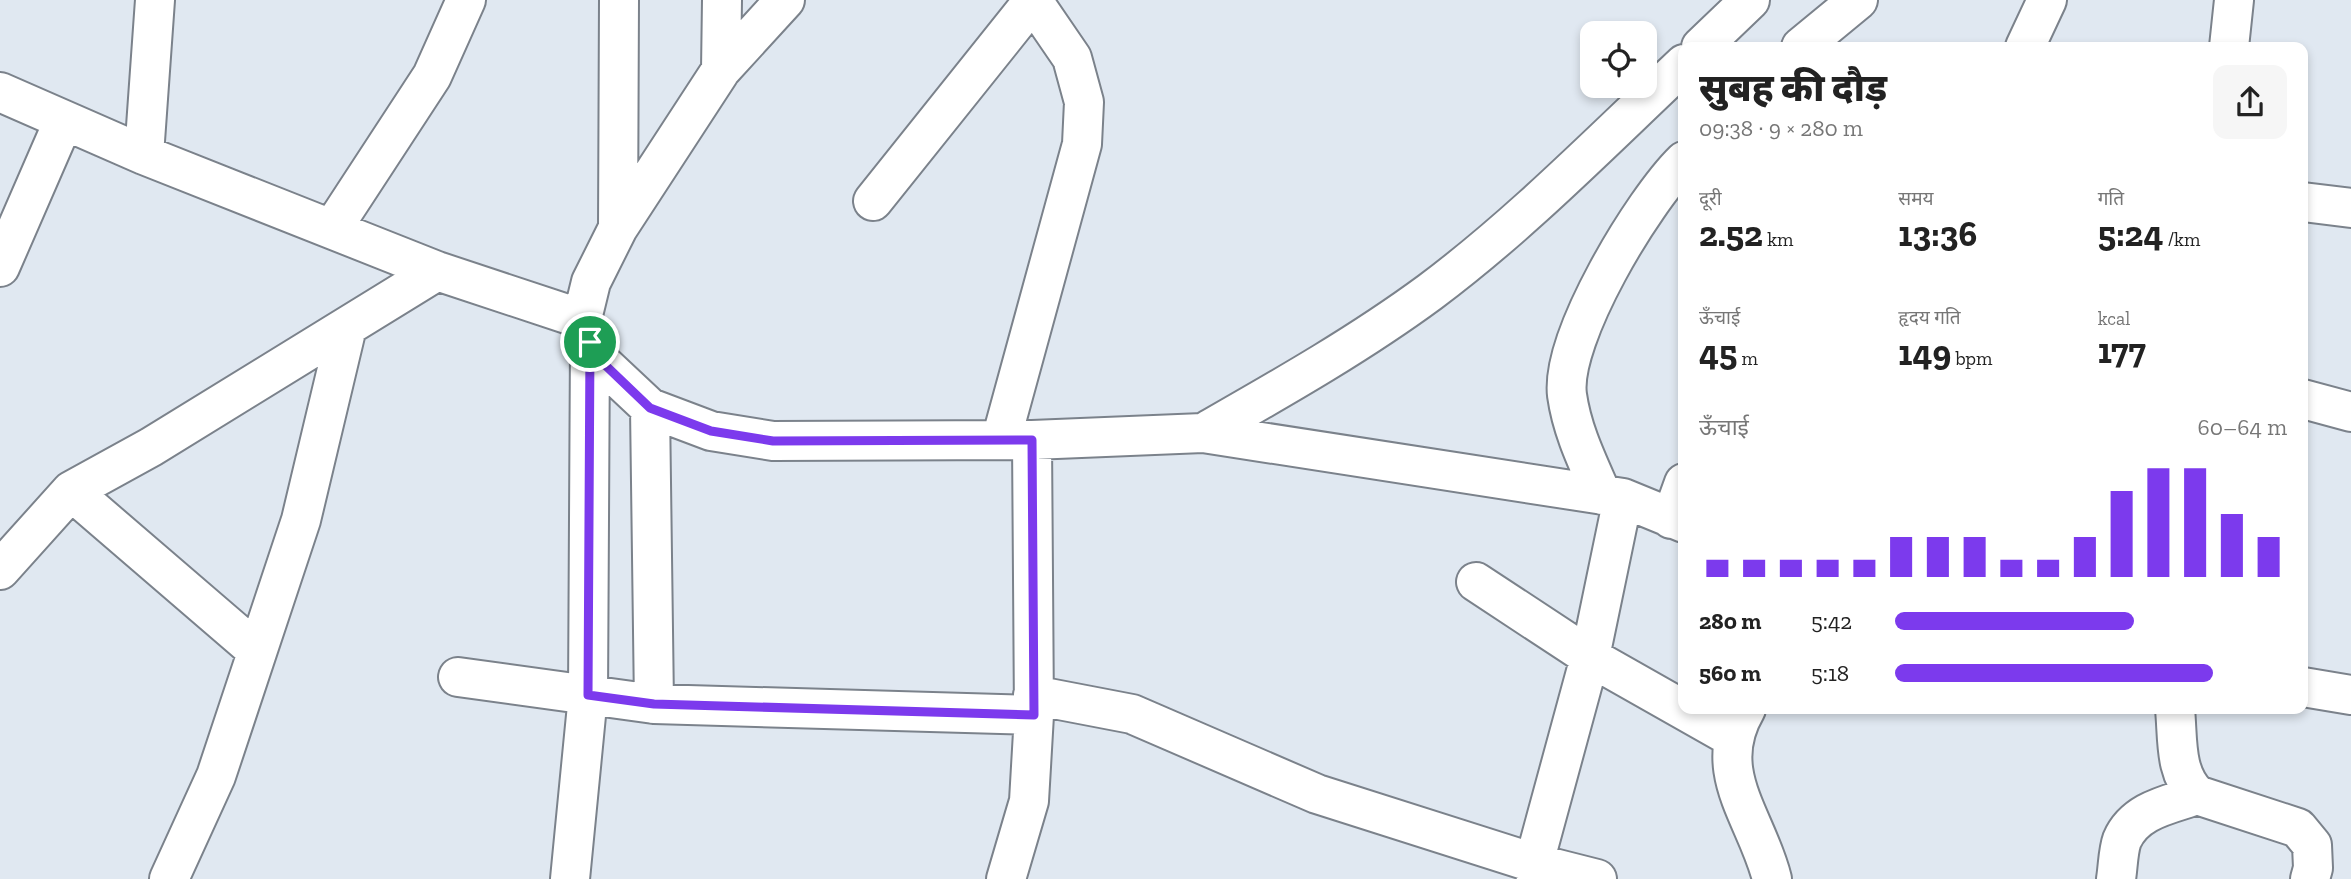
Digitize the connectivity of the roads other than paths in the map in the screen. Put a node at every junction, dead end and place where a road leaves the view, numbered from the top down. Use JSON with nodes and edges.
{"nodes":[{"id":1,"x":155,"y":0,"type":"edge"},
{"id":2,"x":466,"y":0,"type":"edge"},
{"id":3,"x":619,"y":0,"type":"edge"},
{"id":4,"x":722,"y":0,"type":"edge"},
{"id":5,"x":785,"y":0,"type":"edge"},
{"id":6,"x":1750,"y":0,"type":"edge"},
{"id":7,"x":1858,"y":0,"type":"edge"},
{"id":8,"x":2046,"y":0,"type":"edge"},
{"id":9,"x":2234,"y":0,"type":"edge"},
{"id":10,"x":1032,"y":1,"type":"edge"},
{"id":11,"x":1706,"y":42,"type":"edge"},
{"id":12,"x":1807,"y":42,"type":"edge"},
{"id":13,"x":2027,"y":42,"type":"edge"},
{"id":14,"x":2230,"y":42,"type":"edge"},
{"id":15,"x":721,"y":70,"type":"junction"},
{"id":16,"x":1678,"y":70,"type":"edge"},
{"id":17,"x":0,"y":92,"type":"edge"},
{"id":18,"x":64,"y":120,"type":"junction"},
{"id":19,"x":144,"y":155,"type":"junction"},
{"id":20,"x":1678,"y":168,"type":"edge"},
{"id":21,"x":873,"y":201,"type":"dead end"},
{"id":22,"x":2308,"y":203,"type":"edge"},
{"id":23,"x":2351,"y":208,"type":"edge"},
{"id":24,"x":618,"y":228,"type":"junction"},
{"id":25,"x":331,"y":229,"type":"junction"},
{"id":26,"x":0,"y":267,"type":"edge"},
{"id":27,"x":437,"y":271,"type":"junction"},
{"id":28,"x":347,"y":327,"type":"junction"},
{"id":29,"x":586,"y":331,"type":"junction"},
{"id":30,"x":2308,"y":400,"type":"edge"},
{"id":31,"x":650,"y":408,"type":"junction"},
{"id":32,"x":2351,"y":412,"type":"edge"},
{"id":33,"x":1203,"y":433,"type":"junction"},
{"id":34,"x":1017,"y":440,"type":"junction"},
{"id":35,"x":71,"y":491,"type":"junction"},
{"id":36,"x":1613,"y":497,"type":"junction"},
{"id":37,"x":1677,"y":521,"type":"edge"},
{"id":38,"x":0,"y":570,"type":"edge"},
{"id":39,"x":1476,"y":582,"type":"dead end"},
{"id":40,"x":257,"y":651,"type":"junction"},
{"id":41,"x":1590,"y":657,"type":"junction"},
{"id":42,"x":458,"y":677,"type":"dead end"},
{"id":43,"x":2308,"y":688,"type":"edge"},
{"id":44,"x":588,"y":695,"type":"junction"},
{"id":45,"x":2351,"y":695,"type":"edge"},
{"id":46,"x":1678,"y":697,"type":"edge"},
{"id":47,"x":654,"y":704,"type":"junction"},
{"id":48,"x":1033,"y":705,"type":"junction"},
{"id":49,"x":1717,"y":714,"type":"edge"},
{"id":50,"x":2175,"y":714,"type":"edge"},
{"id":51,"x":1739,"y":724,"type":"edge"},
{"id":52,"x":2197,"y":795,"type":"junction"},
{"id":53,"x":1535,"y":871,"type":"edge"},
{"id":54,"x":169,"y":879,"type":"edge"},
{"id":55,"x":570,"y":879,"type":"edge"},
{"id":56,"x":1006,"y":879,"type":"edge"},
{"id":57,"x":1597,"y":879,"type":"edge"},
{"id":58,"x":1772,"y":879,"type":"edge"},
{"id":59,"x":2116,"y":879,"type":"edge"},
{"id":60,"x":2310,"y":879,"type":"edge"}],
"edges":[{"from":1,"to":19,"type":"street"},
{"from":2,"to":25,"type":"street"},
{"from":3,"to":24,"type":"street"},
{"from":4,"to":15,"type":"street"},
{"from":5,"to":15,"type":"street"},
{"from":6,"to":11,"type":"street"},
{"from":7,"to":12,"type":"street"},
{"from":8,"to":13,"type":"street"},
{"from":9,"to":14,"type":"street"},
{"from":10,"to":21,"type":"street"},
{"from":10,"to":34,"type":"street"},
{"from":15,"to":24,"type":"street"},
{"from":16,"to":33,"type":"street"},
{"from":17,"to":18,"type":"street"},
{"from":18,"to":19,"type":"street"},
{"from":18,"to":26,"type":"street"},
{"from":19,"to":25,"type":"street"},
{"from":20,"to":36,"type":"street"},
{"from":22,"to":23,"type":"street"},
{"from":24,"to":29,"type":"street"},
{"from":25,"to":27,"type":"street"},
{"from":27,"to":28,"type":"street"},
{"from":27,"to":29,"type":"street"},
{"from":28,"to":35,"type":"street"},
{"from":28,"to":40,"type":"street"},
{"from":29,"to":31,"type":"street"},
{"from":29,"to":44,"type":"street"},
{"from":30,"to":32,"type":"street"},
{"from":31,"to":34,"type":"street"},
{"from":31,"to":47,"type":"street"},
{"from":33,"to":34,"type":"street"},
{"from":33,"to":36,"type":"street"},
{"from":34,"to":48,"type":"street"},
{"from":35,"to":38,"type":"street"},
{"from":35,"to":40,"type":"street"},
{"from":36,"to":37,"type":"street"},
{"from":36,"to":41,"type":"street"},
{"from":39,"to":41,"type":"street"},
{"from":40,"to":54,"type":"street"},
{"from":41,"to":46,"type":"street"},
{"from":41,"to":53,"type":"street"},
{"from":42,"to":44,"type":"street"},
{"from":43,"to":45,"type":"street"},
{"from":44,"to":47,"type":"street"},
{"from":44,"to":55,"type":"street"},
{"from":47,"to":48,"type":"street"},
{"from":48,"to":53,"type":"street"},
{"from":48,"to":56,"type":"street"},
{"from":49,"to":51,"type":"street"},
{"from":50,"to":52,"type":"street"},
{"from":51,"to":58,"type":"street"},
{"from":52,"to":59,"type":"street"},
{"from":52,"to":60,"type":"street"},
{"from":53,"to":57,"type":"street"}]}
